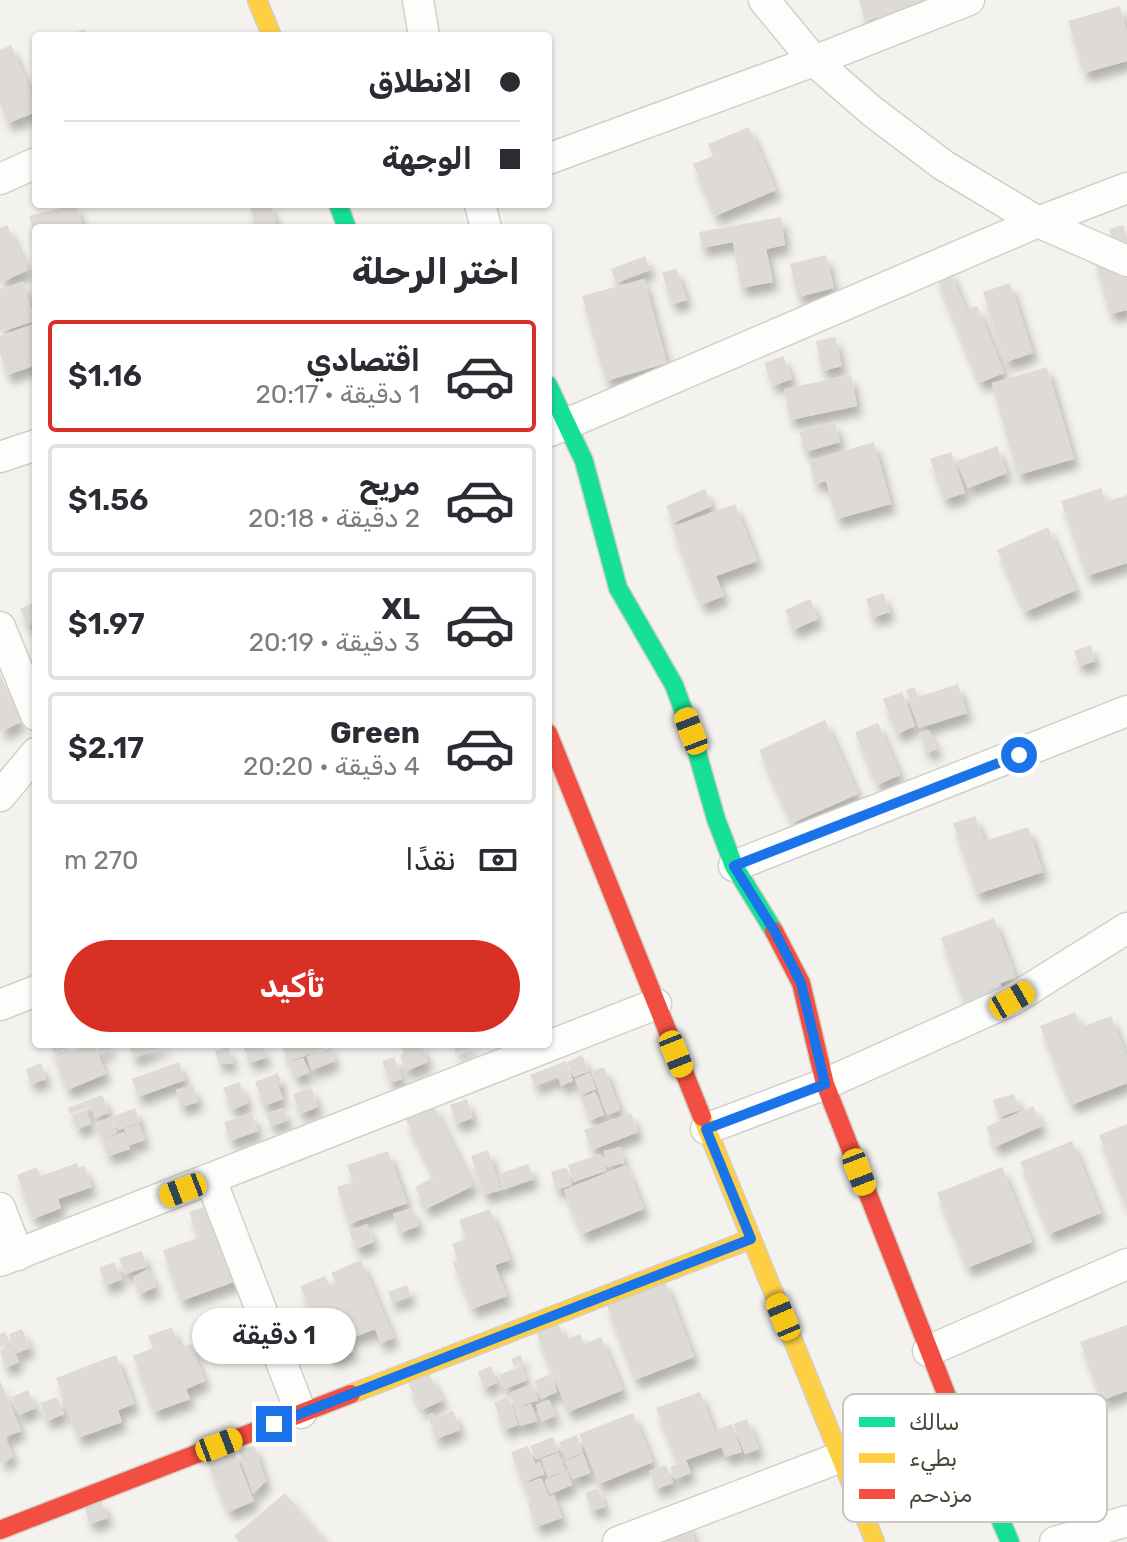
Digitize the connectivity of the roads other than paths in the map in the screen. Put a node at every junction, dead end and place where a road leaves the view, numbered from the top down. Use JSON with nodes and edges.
{"nodes":[{"id":1,"x":257,"y":0,"type":"edge"},
{"id":2,"x":418,"y":0,"type":"edge"},
{"id":3,"x":764,"y":0,"type":"edge"},
{"id":4,"x":969,"y":0,"type":"edge"},
{"id":5,"x":270,"y":32,"type":"edge"},
{"id":6,"x":423,"y":32,"type":"edge"},
{"id":7,"x":814,"y":61,"type":"junction"},
{"id":8,"x":552,"y":158,"type":"edge"},
{"id":9,"x":32,"y":165,"type":"edge"},
{"id":10,"x":0,"y":179,"type":"edge"},
{"id":11,"x":1127,"y":188,"type":"edge"},
{"id":12,"x":1038,"y":222,"type":"junction"},
{"id":13,"x":1127,"y":261,"type":"edge"},
{"id":14,"x":552,"y":402,"type":"edge"},
{"id":15,"x":558,"y":428,"type":"edge"},
{"id":16,"x":32,"y":446,"type":"edge"},
{"id":17,"x":0,"y":457,"type":"edge"},
{"id":18,"x":0,"y":627,"type":"edge"},
{"id":19,"x":32,"y":705,"type":"edge"},
{"id":20,"x":1127,"y":711,"type":"edge"},
{"id":21,"x":32,"y":747,"type":"edge"},
{"id":22,"x":552,"y":753,"type":"edge"},
{"id":23,"x":32,"y":758,"type":"edge"},
{"id":24,"x":0,"y":759,"type":"edge"},
{"id":25,"x":560,"y":794,"type":"edge"},
{"id":26,"x":0,"y":796,"type":"edge"},
{"id":27,"x":734,"y":866,"type":"junction"},
{"id":28,"x":1127,"y":928,"type":"edge"},
{"id":29,"x":32,"y":993,"type":"edge"},
{"id":30,"x":656,"y":1004,"type":"junction"},
{"id":31,"x":0,"y":1005,"type":"edge"},
{"id":32,"x":552,"y":1045,"type":"edge"},
{"id":33,"x":545,"y":1048,"type":"edge"},
{"id":34,"x":825,"y":1084,"type":"junction"},
{"id":35,"x":706,"y":1129,"type":"junction"},
{"id":36,"x":211,"y":1180,"type":"junction"},
{"id":37,"x":0,"y":1208,"type":"edge"},
{"id":38,"x":751,"y":1239,"type":"junction"},
{"id":39,"x":9,"y":1258,"type":"edge"},
{"id":40,"x":1127,"y":1264,"type":"edge"},
{"id":41,"x":928,"y":1351,"type":"junction"},
{"id":42,"x":946,"y":1394,"type":"edge"},
{"id":43,"x":301,"y":1413,"type":"junction"},
{"id":44,"x":841,"y":1457,"type":"junction"},
{"id":45,"x":843,"y":1462,"type":"edge"},
{"id":46,"x":1127,"y":1521,"type":"edge"},
{"id":47,"x":867,"y":1522,"type":"edge"},
{"id":48,"x":1001,"y":1522,"type":"edge"},
{"id":49,"x":0,"y":1530,"type":"edge"},
{"id":50,"x":618,"y":1542,"type":"edge"},
{"id":51,"x":875,"y":1542,"type":"edge"},
{"id":52,"x":1010,"y":1542,"type":"edge"},
{"id":53,"x":1055,"y":1542,"type":"edge"}],
"edges":[{"from":1,"to":5,"type":"street"},
{"from":2,"to":6,"type":"street"},
{"from":3,"to":7,"type":"street"},
{"from":4,"to":7,"type":"street"},
{"from":7,"to":8,"type":"street"},
{"from":7,"to":12,"type":"street"},
{"from":9,"to":10,"type":"street"},
{"from":11,"to":12,"type":"street"},
{"from":12,"to":13,"type":"street"},
{"from":12,"to":15,"type":"street"},
{"from":14,"to":15,"type":"street"},
{"from":15,"to":27,"type":"street"},
{"from":16,"to":17,"type":"street"},
{"from":18,"to":19,"type":"street"},
{"from":20,"to":27,"type":"street"},
{"from":21,"to":24,"type":"street"},
{"from":22,"to":25,"type":"street"},
{"from":23,"to":26,"type":"street"},
{"from":25,"to":30,"type":"street"},
{"from":27,"to":34,"type":"street"},
{"from":28,"to":34,"type":"street"},
{"from":29,"to":31,"type":"street"},
{"from":30,"to":32,"type":"street"},
{"from":30,"to":35,"type":"street"},
{"from":33,"to":36,"type":"street"},
{"from":34,"to":35,"type":"street"},
{"from":34,"to":41,"type":"street"},
{"from":35,"to":38,"type":"street"},
{"from":36,"to":39,"type":"street"},
{"from":36,"to":43,"type":"street"},
{"from":37,"to":39,"type":"street"},
{"from":38,"to":43,"type":"street"},
{"from":38,"to":44,"type":"street"},
{"from":40,"to":41,"type":"street"},
{"from":41,"to":42,"type":"street"},
{"from":43,"to":49,"type":"street"},
{"from":44,"to":45,"type":"street"},
{"from":44,"to":50,"type":"street"},
{"from":46,"to":53,"type":"street"},
{"from":47,"to":51,"type":"street"},
{"from":48,"to":52,"type":"street"}]}
